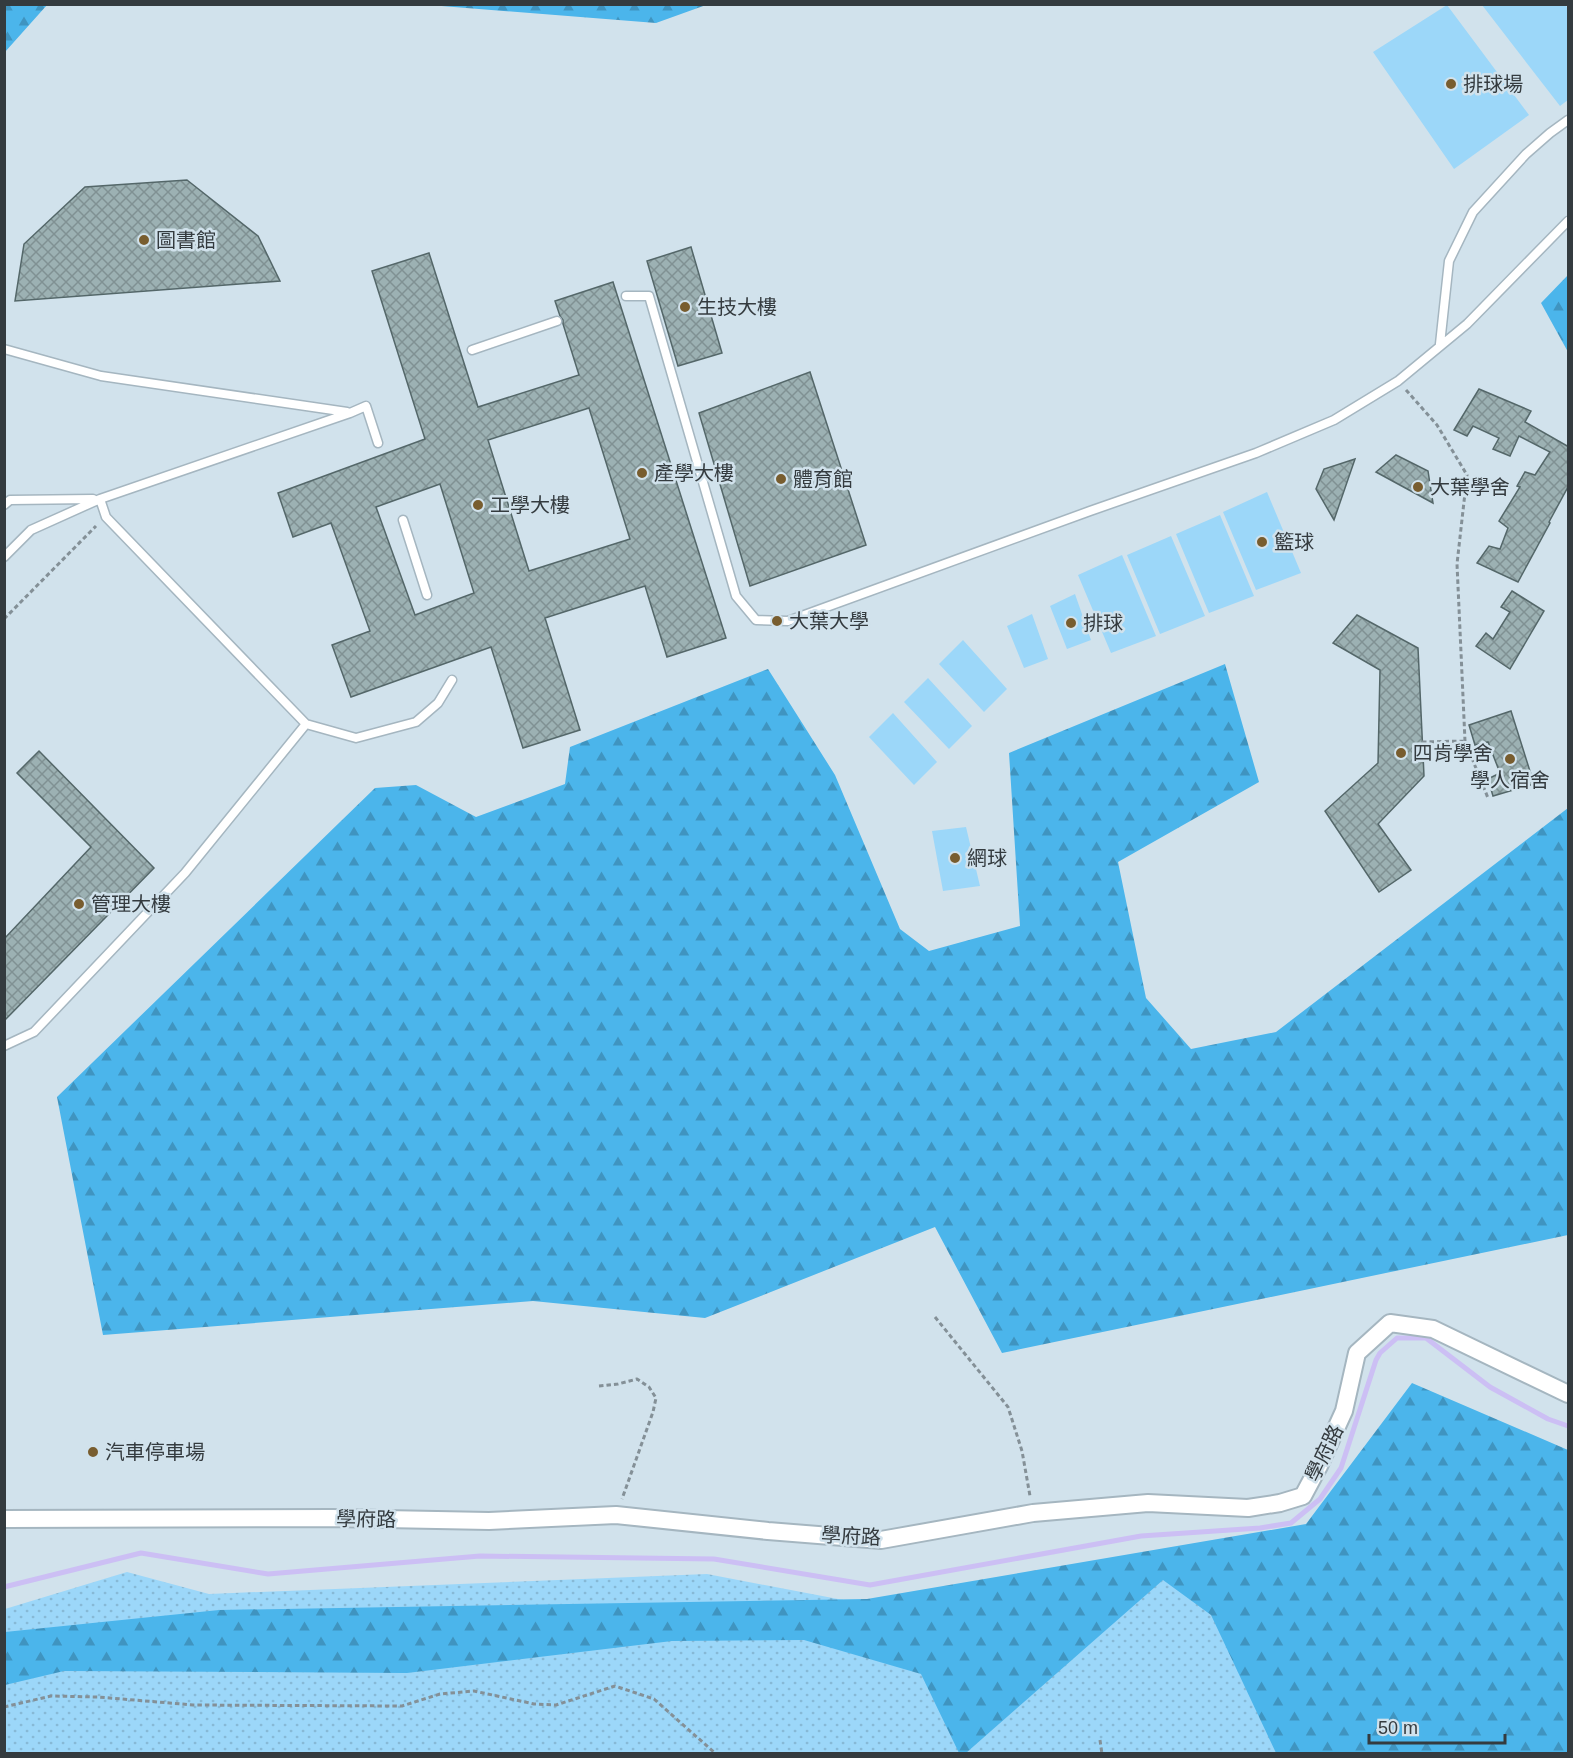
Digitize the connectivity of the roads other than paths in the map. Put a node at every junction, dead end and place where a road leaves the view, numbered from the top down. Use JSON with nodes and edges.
{"nodes":[{"id":1,"x":1569,"y":120,"type":"edge"},
{"id":2,"x":1569,"y":221,"type":"edge"},
{"id":3,"x":626,"y":296,"type":"dead end"},
{"id":4,"x":557,"y":321,"type":"dead end"},
{"id":5,"x":1440,"y":344,"type":"junction"},
{"id":6,"x":4,"y":349,"type":"edge"},
{"id":7,"x":472,"y":350,"type":"dead end"},
{"id":8,"x":350,"y":413,"type":"junction"},
{"id":9,"x":378,"y":443,"type":"dead end"},
{"id":10,"x":100,"y":499,"type":"junction"},
{"id":11,"x":4,"y":505,"type":"edge"},
{"id":12,"x":402,"y":520,"type":"dead end"},
{"id":13,"x":4,"y":557,"type":"edge"},
{"id":14,"x":427,"y":595,"type":"dead end"},
{"id":15,"x":452,"y":680,"type":"dead end"},
{"id":16,"x":306,"y":724,"type":"junction"},
{"id":17,"x":4,"y":1046,"type":"edge"},
{"id":18,"x":1569,"y":1394,"type":"edge"},
{"id":19,"x":4,"y":1519,"type":"edge"}],
"edges":[{"from":1,"to":5,"type":"lane"},
{"from":2,"to":5,"type":"lane"},
{"from":3,"to":5,"type":"lane"},
{"from":4,"to":7,"type":"lane"},
{"from":6,"to":8,"type":"lane"},
{"from":8,"to":9,"type":"lane"},
{"from":8,"to":10,"type":"lane"},
{"from":10,"to":11,"type":"lane"},
{"from":10,"to":13,"type":"lane"},
{"from":10,"to":16,"type":"lane"},
{"from":12,"to":14,"type":"lane"},
{"from":15,"to":16,"type":"lane"},
{"from":16,"to":17,"type":"lane"},
{"from":18,"to":19,"type":"street","name":"學府路"}]}
